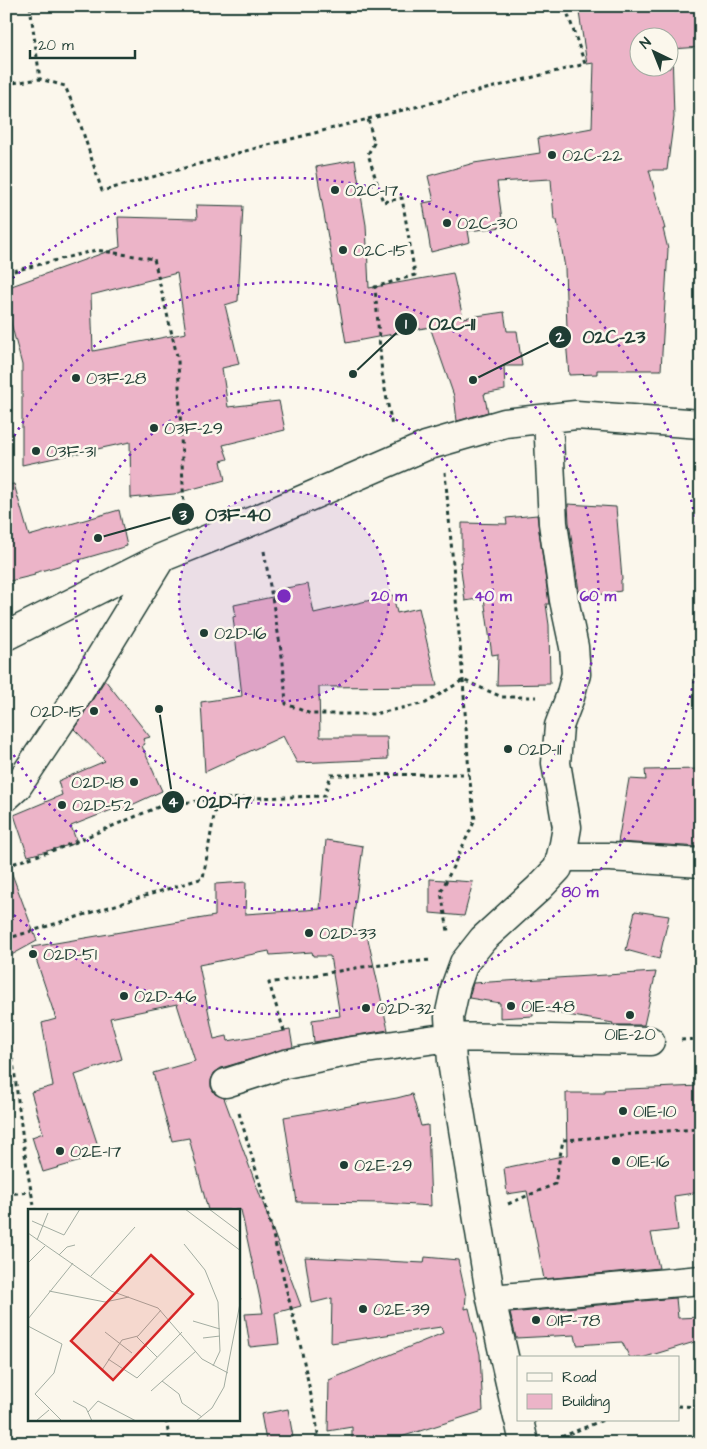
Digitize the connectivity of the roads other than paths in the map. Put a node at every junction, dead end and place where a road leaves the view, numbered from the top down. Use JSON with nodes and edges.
{"nodes":[{"id":1,"x":548,"y":418,"type":"junction"},
{"id":2,"x":701,"y":424,"type":"edge"},
{"id":3,"x":160,"y":558,"type":"junction"},
{"id":4,"x":6,"y":636,"type":"edge"},
{"id":5,"x":6,"y":797,"type":"edge"},
{"id":6,"x":561,"y":857,"type":"junction"},
{"id":7,"x":701,"y":863,"type":"edge"},
{"id":8,"x":450,"y":1037,"type":"junction"},
{"id":9,"x":650,"y":1041,"type":"dead end"},
{"id":10,"x":226,"y":1083,"type":"road end"},
{"id":11,"x":701,"y":1280,"type":"edge"},
{"id":12,"x":491,"y":1298,"type":"junction"},
{"id":13,"x":517,"y":1415,"type":"edge"},
{"id":14,"x":519,"y":1422,"type":"edge"},
{"id":15,"x":524,"y":1443,"type":"edge"}],
"edges":[{"from":1,"to":2,"type":"street"},
{"from":1,"to":3,"type":"street"},
{"from":1,"to":6,"type":"street"},
{"from":3,"to":4,"type":"street"},
{"from":3,"to":5,"type":"street"},
{"from":6,"to":7,"type":"street"},
{"from":6,"to":8,"type":"street"},
{"from":8,"to":9,"type":"street"},
{"from":8,"to":10,"type":"street"},
{"from":8,"to":12,"type":"street"},
{"from":11,"to":12,"type":"street"},
{"from":12,"to":13,"type":"street"},
{"from":14,"to":15,"type":"street"}]}
